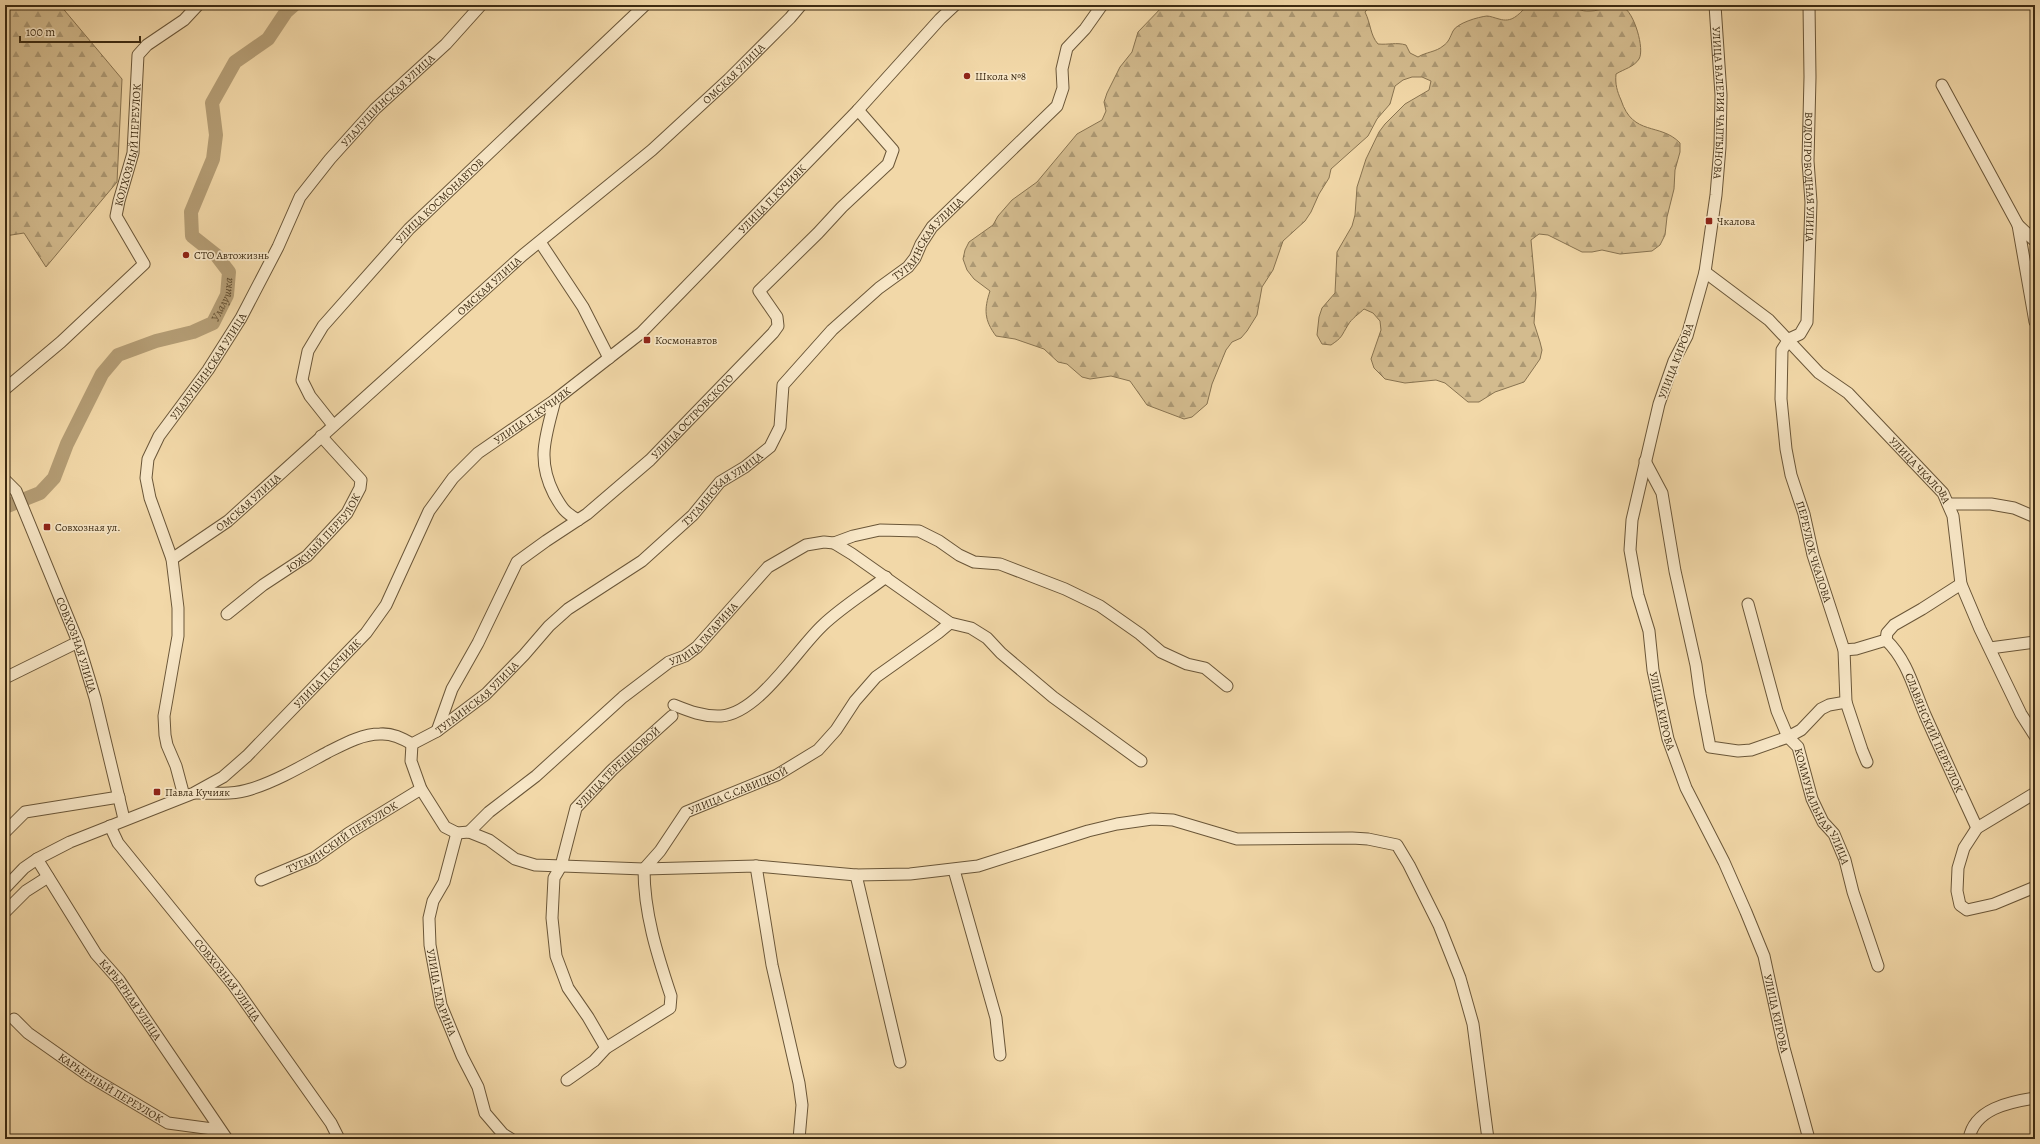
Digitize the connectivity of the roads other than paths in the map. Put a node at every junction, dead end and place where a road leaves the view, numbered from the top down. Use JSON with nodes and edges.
{"nodes":[{"id":1,"x":198,"y":5,"type":"edge"},
{"id":2,"x":481,"y":5,"type":"edge"},
{"id":3,"x":646,"y":5,"type":"edge"},
{"id":4,"x":801,"y":5,"type":"edge"},
{"id":5,"x":955,"y":5,"type":"edge"},
{"id":6,"x":1102,"y":5,"type":"edge"},
{"id":7,"x":1715,"y":5,"type":"edge"},
{"id":8,"x":1809,"y":5,"type":"edge"},
{"id":9,"x":1942,"y":85,"type":"dead end"},
{"id":10,"x":858,"y":110,"type":"junction"},
{"id":11,"x":2018,"y":225,"type":"junction"},
{"id":12,"x":540,"y":242,"type":"junction"},
{"id":13,"x":2035,"y":242,"type":"edge"},
{"id":14,"x":1705,"y":272,"type":"junction"},
{"id":15,"x":2035,"y":322,"type":"edge"},
{"id":16,"x":1789,"y":339,"type":"junction"},
{"id":17,"x":609,"y":358,"type":"junction"},
{"id":18,"x":5,"y":389,"type":"edge"},
{"id":19,"x":555,"y":400,"type":"junction"},
{"id":20,"x":333,"y":425,"type":"junction"},
{"id":21,"x":321,"y":436,"type":"junction"},
{"id":22,"x":1645,"y":461,"type":"junction"},
{"id":23,"x":5,"y":480,"type":"edge"},
{"id":24,"x":1948,"y":504,"type":"junction"},
{"id":25,"x":2035,"y":517,"type":"edge"},
{"id":26,"x":578,"y":520,"type":"junction"},
{"id":27,"x":834,"y":543,"type":"junction"},
{"id":28,"x":172,"y":560,"type":"junction"},
{"id":29,"x":886,"y":577,"type":"junction"},
{"id":30,"x":1962,"y":584,"type":"junction"},
{"id":31,"x":1748,"y":604,"type":"dead end"},
{"id":32,"x":227,"y":614,"type":"dead end"},
{"id":33,"x":950,"y":623,"type":"junction"},
{"id":34,"x":1886,"y":640,"type":"junction"},
{"id":35,"x":78,"y":642,"type":"junction"},
{"id":36,"x":2035,"y":642,"type":"edge"},
{"id":37,"x":1990,"y":648,"type":"junction"},
{"id":38,"x":1844,"y":650,"type":"junction"},
{"id":39,"x":5,"y":678,"type":"edge"},
{"id":40,"x":1227,"y":686,"type":"dead end"},
{"id":41,"x":1846,"y":702,"type":"junction"},
{"id":42,"x":437,"y":731,"type":"junction"},
{"id":43,"x":2035,"y":736,"type":"edge"},
{"id":44,"x":1788,"y":737,"type":"junction"},
{"id":45,"x":412,"y":744,"type":"junction"},
{"id":46,"x":1141,"y":761,"type":"dead end"},
{"id":47,"x":1867,"y":762,"type":"dead end"},
{"id":48,"x":421,"y":789,"type":"junction"},
{"id":49,"x":2035,"y":793,"type":"edge"},
{"id":50,"x":189,"y":795,"type":"junction"},
{"id":51,"x":119,"y":797,"type":"junction"},
{"id":52,"x":124,"y":819,"type":"junction"},
{"id":53,"x":110,"y":826,"type":"junction"},
{"id":54,"x":1977,"y":828,"type":"junction"},
{"id":55,"x":5,"y":832,"type":"edge"},
{"id":56,"x":470,"y":832,"type":"junction"},
{"id":57,"x":457,"y":833,"type":"junction"},
{"id":58,"x":37,"y":859,"type":"junction"},
{"id":59,"x":561,"y":866,"type":"junction"},
{"id":60,"x":756,"y":866,"type":"junction"},
{"id":61,"x":644,"y":869,"type":"junction"},
{"id":62,"x":954,"y":870,"type":"junction"},
{"id":63,"x":856,"y":875,"type":"junction"},
{"id":64,"x":48,"y":877,"type":"junction"},
{"id":65,"x":261,"y":880,"type":"dead end"},
{"id":66,"x":2035,"y":887,"type":"edge"},
{"id":67,"x":5,"y":888,"type":"edge"},
{"id":68,"x":5,"y":912,"type":"edge"},
{"id":69,"x":1878,"y":966,"type":"dead end"},
{"id":70,"x":14,"y":1019,"type":"dead end"},
{"id":71,"x":606,"y":1048,"type":"junction"},
{"id":72,"x":1000,"y":1055,"type":"dead end"},
{"id":73,"x":900,"y":1062,"type":"dead end"},
{"id":74,"x":567,"y":1080,"type":"dead end"},
{"id":75,"x":2035,"y":1098,"type":"edge"},
{"id":76,"x":220,"y":1130,"type":"junction"},
{"id":77,"x":227,"y":1139,"type":"edge"},
{"id":78,"x":339,"y":1139,"type":"edge"},
{"id":79,"x":511,"y":1139,"type":"edge"},
{"id":80,"x":799,"y":1139,"type":"edge"},
{"id":81,"x":1488,"y":1139,"type":"edge"},
{"id":82,"x":1809,"y":1139,"type":"edge"},
{"id":83,"x":1969,"y":1139,"type":"edge"}],
"edges":[{"from":1,"to":18,"type":"street","name":"КОЛХОЗНЫЙ ПЕРЕУЛОК"},
{"from":2,"to":28,"type":"street","name":"УЛАЛУШИНСКАЯ УЛИЦА"},
{"from":3,"to":20,"type":"street","name":"УЛИЦА КОСМОНАВТОВ"},
{"from":4,"to":12,"type":"street","name":"ОМСКАЯ УЛИЦА"},
{"from":5,"to":10,"type":"street","name":"УЛИЦА П.КУЧИЯК"},
{"from":6,"to":42,"type":"street","name":"ТУГАИНСКАЯ УЛИЦА"},
{"from":7,"to":14,"type":"street","name":"УЛИЦА ВАЛЕРИЯ ЧАПТЫНОВА"},
{"from":8,"to":16,"type":"street","name":"ВОДОПРОВОДНАЯ УЛИЦА"},
{"from":9,"to":11,"type":"street"},
{"from":10,"to":17,"type":"street","name":"УЛИЦА П.КУЧИЯК"},
{"from":10,"to":26,"type":"street","name":"УЛИЦА ОСТРОВСКОГО"},
{"from":11,"to":13,"type":"street"},
{"from":11,"to":15,"type":"street"},
{"from":12,"to":17,"type":"street"},
{"from":12,"to":20,"type":"street","name":"ОМСКАЯ УЛИЦА"},
{"from":14,"to":16,"type":"street","name":"УЛИЦА ЧКАЛОВА"},
{"from":14,"to":22,"type":"street","name":"УЛИЦА КИРОВА"},
{"from":16,"to":24,"type":"street","name":"УЛИЦА ЧКАЛОВА"},
{"from":16,"to":38,"type":"street","name":"ПЕРЕУЛОК ЧКАЛОВА"},
{"from":17,"to":19,"type":"street","name":"УЛИЦА П.КУЧИЯК"},
{"from":19,"to":26,"type":"street"},
{"from":19,"to":50,"type":"street","name":"УЛИЦА П.КУЧИЯК"},
{"from":20,"to":21,"type":"street","name":"ОМСКАЯ УЛИЦА"},
{"from":21,"to":28,"type":"street","name":"ОМСКАЯ УЛИЦА"},
{"from":21,"to":32,"type":"street","name":"ЮЖНЫЙ ПЕРЕУЛОК"},
{"from":22,"to":44,"type":"street"},
{"from":22,"to":82,"type":"street","name":"УЛИЦА КИРОВА"},
{"from":23,"to":35,"type":"street","name":"СОВХОЗНАЯ УЛИЦА"},
{"from":24,"to":25,"type":"street"},
{"from":24,"to":30,"type":"street","name":"УЛИЦА ЧКАЛОВА"},
{"from":26,"to":42,"type":"street","name":"УЛИЦА ОСТРОВСКОГО"},
{"from":27,"to":29,"type":"street"},
{"from":27,"to":40,"type":"street"},
{"from":27,"to":56,"type":"street","name":"УЛИЦА ГАГАРИНА"},
{"from":28,"to":50,"type":"street","name":"УЛАЛУШИНСКАЯ УЛИЦА"},
{"from":29,"to":33,"type":"street"},
{"from":29,"to":59,"type":"street","name":"УЛИЦА ТЕРЕШКОВОЙ"},
{"from":30,"to":34,"type":"street"},
{"from":30,"to":37,"type":"street","name":"УЛИЦА ЧКАЛОВА"},
{"from":31,"to":44,"type":"street","name":"КОММУНАЛЬНАЯ УЛИЦА"},
{"from":33,"to":46,"type":"street"},
{"from":33,"to":61,"type":"street","name":"УЛИЦА С.САВИЦКОЙ"},
{"from":34,"to":38,"type":"street"},
{"from":34,"to":54,"type":"street","name":"СЛАВЯНСКИЙ ПЕРЕУЛОК"},
{"from":35,"to":39,"type":"street"},
{"from":35,"to":51,"type":"street","name":"СОВХОЗНАЯ УЛИЦА"},
{"from":36,"to":37,"type":"street"},
{"from":37,"to":43,"type":"street","name":"УЛИЦА ЧКАЛОВА"},
{"from":38,"to":41,"type":"street","name":"ПЕРЕУЛОК ЧКАЛОВА"},
{"from":41,"to":44,"type":"street"},
{"from":41,"to":47,"type":"street","name":"ПЕРЕУЛОК ЧКАЛОВА"},
{"from":42,"to":45,"type":"street","name":"ТУГАИНСКАЯ УЛИЦА"},
{"from":44,"to":69,"type":"street","name":"КОММУНАЛЬНАЯ УЛИЦА"},
{"from":45,"to":48,"type":"street"},
{"from":45,"to":50,"type":"street"},
{"from":48,"to":57,"type":"street"},
{"from":48,"to":65,"type":"street","name":"ТУГАИНСКИЙ ПЕРЕУЛОК"},
{"from":49,"to":54,"type":"street"},
{"from":50,"to":52,"type":"street","name":"УЛИЦА П.КУЧИЯК"},
{"from":51,"to":52,"type":"street","name":"СОВХОЗНАЯ УЛИЦА"},
{"from":51,"to":55,"type":"street"},
{"from":52,"to":53,"type":"street","name":"УЛИЦА П.КУЧИЯК"},
{"from":53,"to":58,"type":"street","name":"УЛИЦА П.КУЧИЯК"},
{"from":53,"to":78,"type":"street","name":"СОВХОЗНАЯ УЛИЦА"},
{"from":54,"to":66,"type":"street"},
{"from":56,"to":57,"type":"street"},
{"from":56,"to":59,"type":"street"},
{"from":57,"to":79,"type":"street","name":"УЛИЦА ГАГАРИНА"},
{"from":58,"to":64,"type":"street","name":"КАРЬЕРНАЯ УЛИЦА"},
{"from":58,"to":67,"type":"street","name":"УЛИЦА П.КУЧИЯК"},
{"from":59,"to":61,"type":"street"},
{"from":59,"to":71,"type":"street","name":"УЛИЦА ТЕРЕШКОВОЙ"},
{"from":60,"to":61,"type":"street"},
{"from":60,"to":63,"type":"street"},
{"from":60,"to":80,"type":"street"},
{"from":61,"to":71,"type":"street"},
{"from":62,"to":63,"type":"street"},
{"from":62,"to":72,"type":"street"},
{"from":62,"to":81,"type":"street"},
{"from":63,"to":73,"type":"street"},
{"from":64,"to":68,"type":"street"},
{"from":64,"to":76,"type":"street","name":"КАРЬЕРНАЯ УЛИЦА"},
{"from":70,"to":76,"type":"street","name":"КАРЬЕРНЫЙ ПЕРЕУЛОК"},
{"from":71,"to":74,"type":"street"},
{"from":75,"to":83,"type":"street"},
{"from":76,"to":77,"type":"street","name":"КАРЬЕРНАЯ УЛИЦА"}]}
